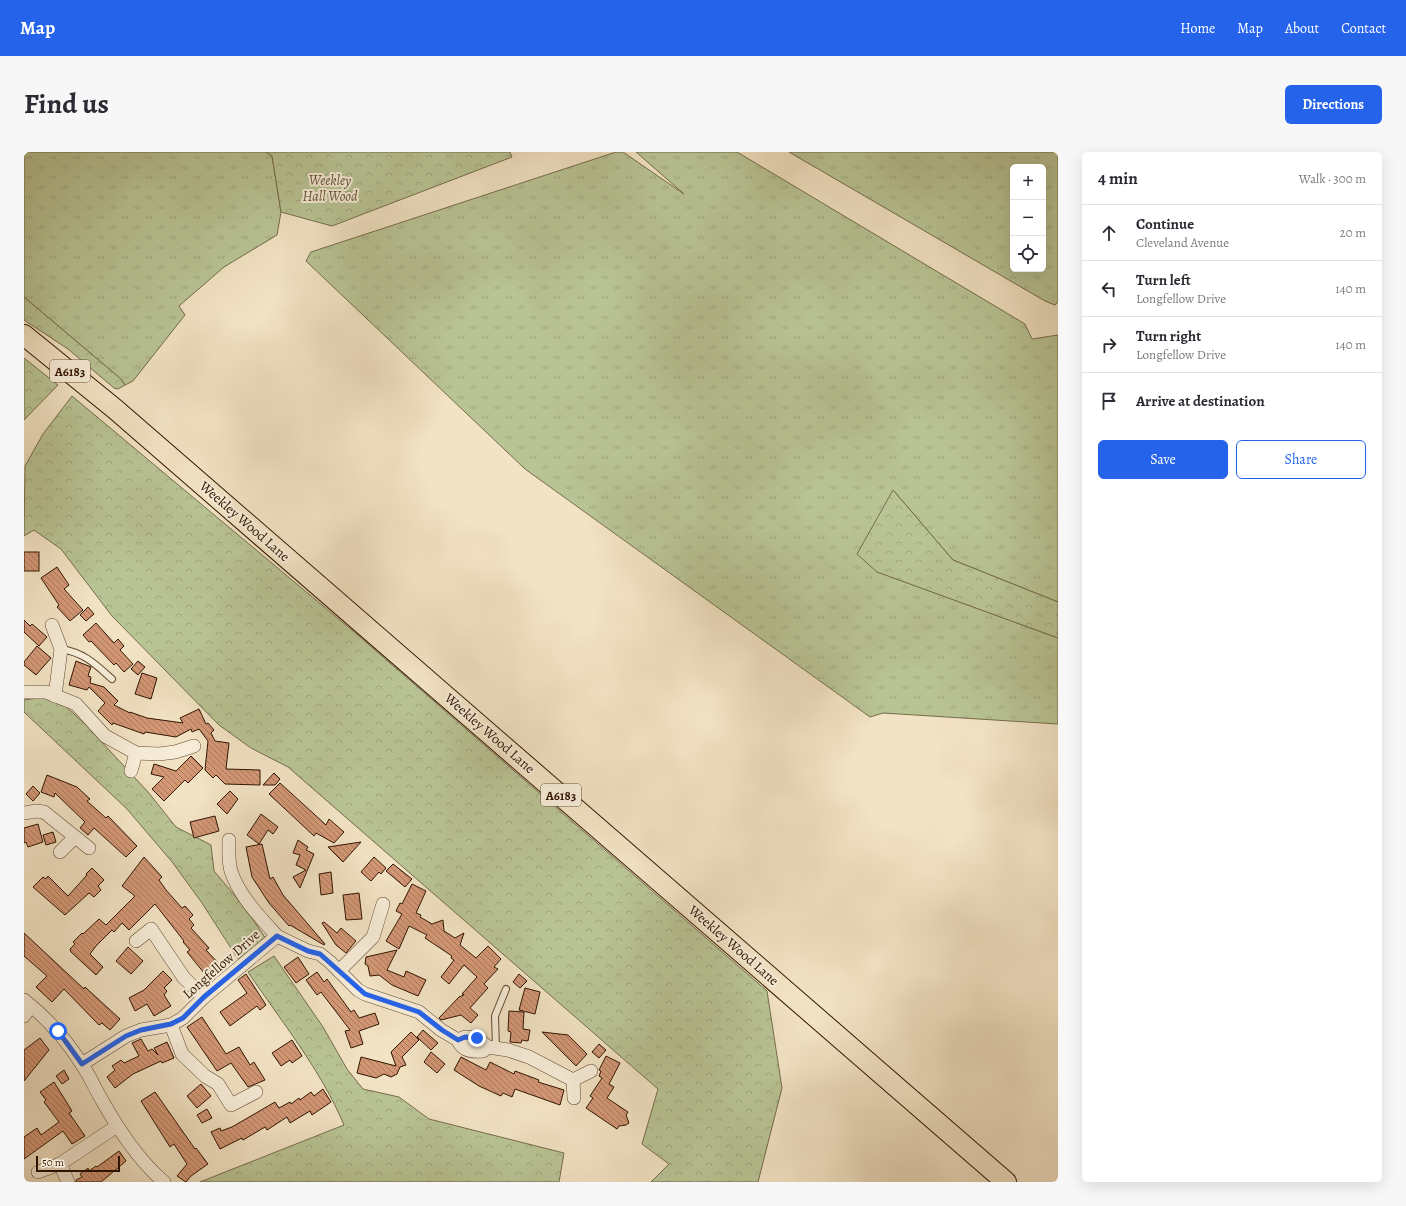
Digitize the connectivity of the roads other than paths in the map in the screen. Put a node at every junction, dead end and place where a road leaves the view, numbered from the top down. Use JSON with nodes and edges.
{"nodes":[{"id":1,"x":24,"y":334,"type":"edge"},
{"id":2,"x":52,"y":625,"type":"dead end"},
{"id":3,"x":62,"y":649,"type":"junction"},
{"id":4,"x":112,"y":679,"type":"dead end"},
{"id":5,"x":24,"y":692,"type":"edge"},
{"id":6,"x":55,"y":696,"type":"junction"},
{"id":7,"x":194,"y":746,"type":"dead end"},
{"id":8,"x":136,"y":753,"type":"junction"},
{"id":9,"x":131,"y":771,"type":"dead end"},
{"id":10,"x":24,"y":813,"type":"edge"},
{"id":11,"x":74,"y":838,"type":"junction"},
{"id":12,"x":229,"y":840,"type":"dead end"},
{"id":13,"x":89,"y":848,"type":"dead end"},
{"id":14,"x":60,"y":852,"type":"dead end"},
{"id":15,"x":383,"y":904,"type":"dead end"},
{"id":16,"x":277,"y":936,"type":"junction"},
{"id":17,"x":136,"y":942,"type":"dead end"},
{"id":18,"x":340,"y":971,"type":"junction"},
{"id":19,"x":506,"y":989,"type":"dead end"},
{"id":20,"x":204,"y":997,"type":"junction"},
{"id":21,"x":26,"y":1008,"type":"edge"},
{"id":22,"x":171,"y":1024,"type":"junction"},
{"id":23,"x":492,"y":1048,"type":"junction"},
{"id":24,"x":82,"y":1064,"type":"junction"},
{"id":25,"x":591,"y":1071,"type":"dead end"},
{"id":26,"x":573,"y":1080,"type":"junction"},
{"id":27,"x":256,"y":1092,"type":"dead end"},
{"id":28,"x":574,"y":1098,"type":"dead end"},
{"id":29,"x":117,"y":1126,"type":"junction"},
{"id":30,"x":60,"y":1164,"type":"junction"},
{"id":31,"x":38,"y":1172,"type":"dead end"},
{"id":32,"x":68,"y":1182,"type":"edge"},
{"id":33,"x":164,"y":1182,"type":"edge"},
{"id":34,"x":1006,"y":1182,"type":"edge"}],
"edges":[{"from":1,"to":34,"type":"main road","name":"Weekley Wood Lane","number":"A6183"},
{"from":2,"to":3,"type":"street"},
{"from":3,"to":4,"type":"lane"},
{"from":3,"to":6,"type":"street"},
{"from":5,"to":6,"type":"street"},
{"from":6,"to":8,"type":"street"},
{"from":7,"to":8,"type":"street"},
{"from":8,"to":9,"type":"street"},
{"from":10,"to":11,"type":"street"},
{"from":11,"to":13,"type":"street"},
{"from":11,"to":14,"type":"street"},
{"from":12,"to":16,"type":"street"},
{"from":15,"to":18,"type":"street"},
{"from":16,"to":18,"type":"street","name":"Longfellow Drive"},
{"from":16,"to":20,"type":"street","name":"Longfellow Drive"},
{"from":17,"to":20,"type":"street"},
{"from":18,"to":23,"type":"street","name":"Longfellow Drive"},
{"from":19,"to":23,"type":"lane"},
{"from":20,"to":22,"type":"street","name":"Longfellow Drive"},
{"from":21,"to":24,"type":"street"},
{"from":22,"to":24,"type":"street","name":"Longfellow Drive"},
{"from":22,"to":27,"type":"street"},
{"from":23,"to":26,"type":"street","name":"Longfellow Drive"},
{"from":24,"to":29,"type":"street"},
{"from":25,"to":26,"type":"street"},
{"from":26,"to":28,"type":"street"},
{"from":29,"to":30,"type":"street"},
{"from":29,"to":33,"type":"street"},
{"from":30,"to":31,"type":"street"},
{"from":30,"to":32,"type":"street"}]}
